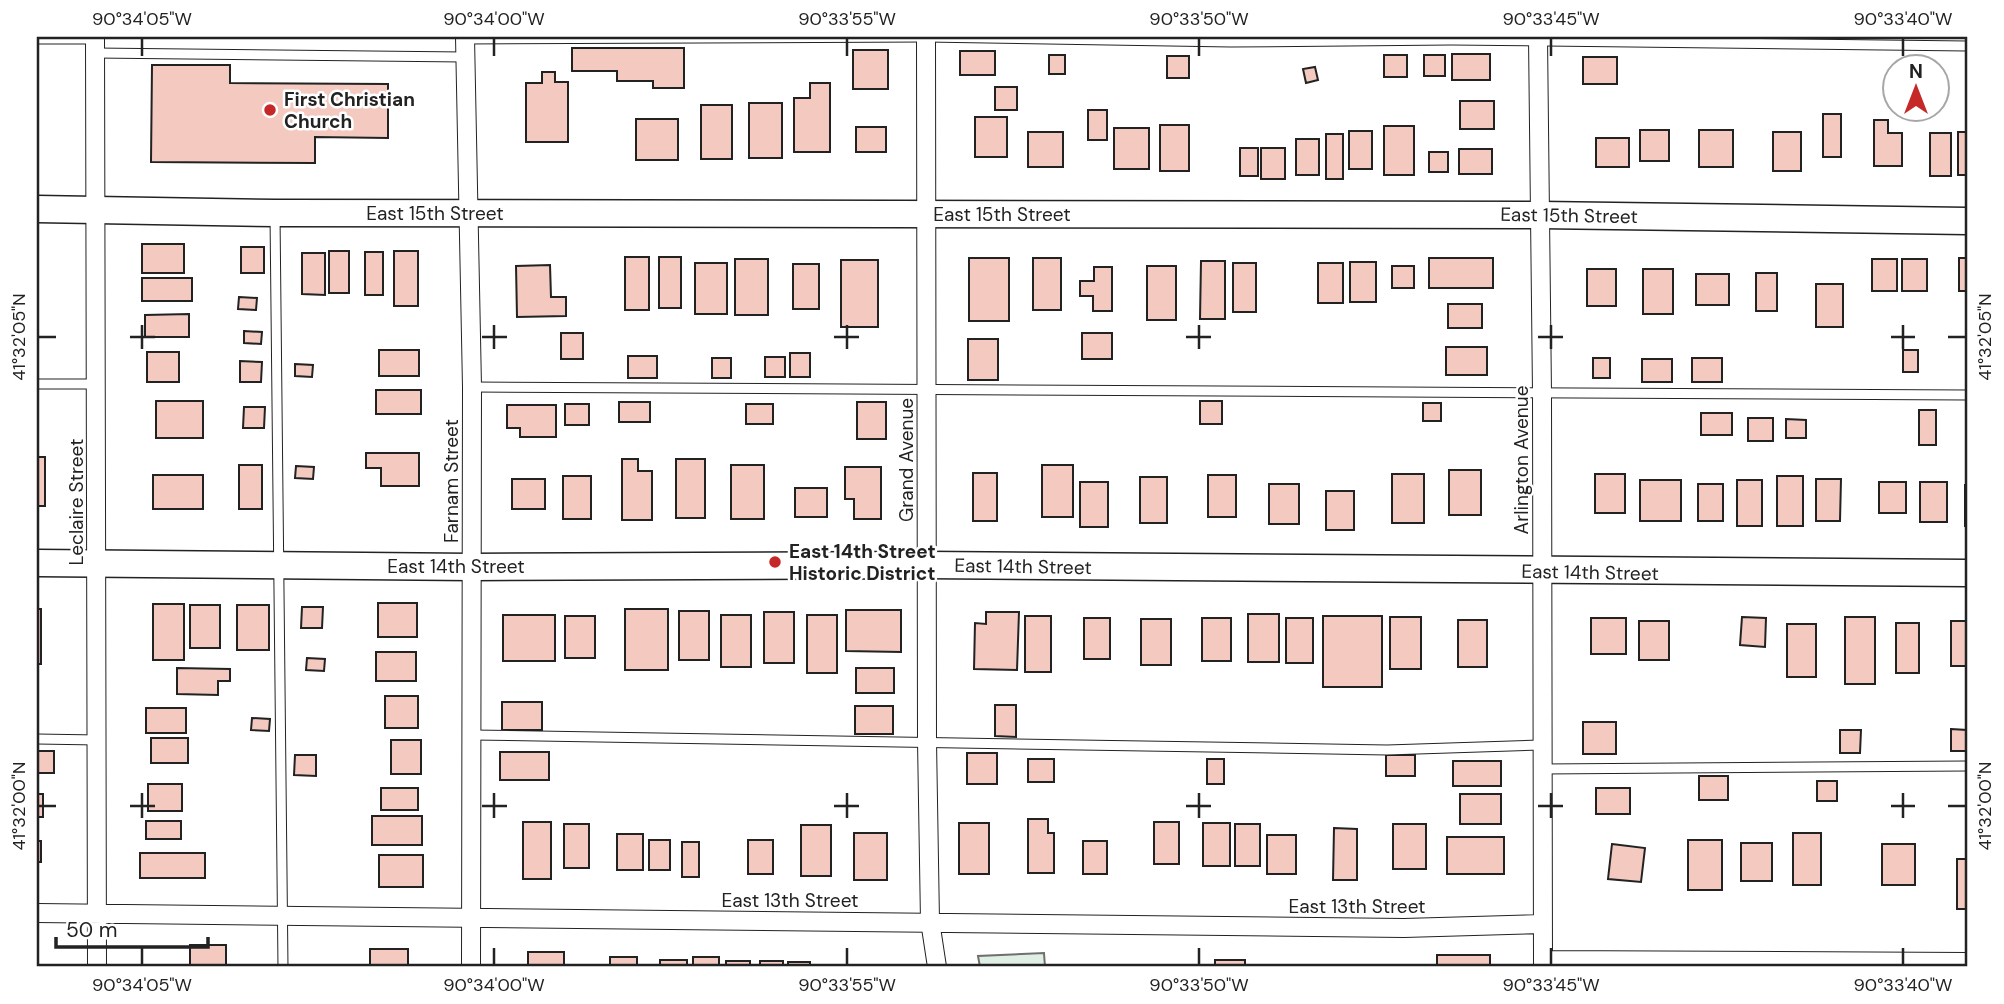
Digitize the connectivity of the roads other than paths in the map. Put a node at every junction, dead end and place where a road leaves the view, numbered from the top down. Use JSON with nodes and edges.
{"nodes":[{"id":1,"x":926,"y":37,"type":"edge"},
{"id":2,"x":37,"y":39,"type":"edge"},
{"id":3,"x":1538,"y":39,"type":"edge"},
{"id":4,"x":95,"y":43,"type":"edge"},
{"id":5,"x":465,"y":44,"type":"edge"},
{"id":6,"x":1967,"y":46,"type":"edge"},
{"id":7,"x":37,"y":209,"type":"edge"},
{"id":8,"x":95,"y":209,"type":"junction"},
{"id":9,"x":469,"y":213,"type":"junction"},
{"id":10,"x":275,"y":214,"type":"junction"},
{"id":11,"x":927,"y":214,"type":"junction"},
{"id":12,"x":1540,"y":215,"type":"junction"},
{"id":13,"x":1967,"y":221,"type":"edge"},
{"id":14,"x":37,"y":384,"type":"edge"},
{"id":15,"x":97,"y":384,"type":"junction"},
{"id":16,"x":472,"y":387,"type":"junction"},
{"id":17,"x":927,"y":390,"type":"junction"},
{"id":18,"x":1542,"y":393,"type":"junction"},
{"id":19,"x":1967,"y":395,"type":"edge"},
{"id":20,"x":37,"y":563,"type":"edge"},
{"id":21,"x":97,"y":564,"type":"junction"},
{"id":22,"x":280,"y":564,"type":"junction"},
{"id":23,"x":926,"y":565,"type":"junction"},
{"id":24,"x":472,"y":567,"type":"junction"},
{"id":25,"x":1543,"y":572,"type":"junction"},
{"id":26,"x":1967,"y":573,"type":"edge"},
{"id":27,"x":473,"y":735,"type":"junction"},
{"id":28,"x":37,"y":739,"type":"edge"},
{"id":29,"x":98,"y":740,"type":"junction"},
{"id":30,"x":927,"y":741,"type":"junction"},
{"id":31,"x":1540,"y":746,"type":"junction"},
{"id":32,"x":1967,"y":766,"type":"edge"},
{"id":33,"x":1543,"y":769,"type":"junction"},
{"id":34,"x":37,"y":913,"type":"edge"},
{"id":35,"x":97,"y":914,"type":"junction"},
{"id":36,"x":284,"y":916,"type":"junction"},
{"id":37,"x":471,"y":918,"type":"junction"},
{"id":38,"x":930,"y":921,"type":"junction"},
{"id":39,"x":1543,"y":924,"type":"junction"},
{"id":40,"x":1967,"y":962,"type":"edge"},
{"id":41,"x":1543,"y":963,"type":"edge"},
{"id":42,"x":1743,"y":964,"type":"edge"},
{"id":43,"x":1919,"y":965,"type":"edge"},
{"id":44,"x":97,"y":967,"type":"edge"},
{"id":45,"x":283,"y":967,"type":"edge"},
{"id":46,"x":471,"y":967,"type":"edge"},
{"id":47,"x":937,"y":967,"type":"edge"}],
"edges":[{"from":1,"to":3,"type":"lane"},
{"from":1,"to":5,"type":"lane"},
{"from":1,"to":11,"type":"street","name":"Grand Avenue"},
{"from":2,"to":4,"type":"lane"},
{"from":3,"to":6,"type":"lane"},
{"from":3,"to":12,"type":"street","name":"Arlington Avenue"},
{"from":4,"to":5,"type":"lane"},
{"from":4,"to":8,"type":"street","name":"Leclaire Street"},
{"from":5,"to":9,"type":"street","name":"Farnam Street"},
{"from":7,"to":8,"type":"street","name":"East 15th Street"},
{"from":8,"to":10,"type":"street","name":"East 15th Street"},
{"from":8,"to":15,"type":"street","name":"Leclaire Street"},
{"from":9,"to":10,"type":"street","name":"East 15th Street"},
{"from":9,"to":11,"type":"street","name":"East 15th Street"},
{"from":9,"to":16,"type":"street","name":"Farnam Street"},
{"from":10,"to":22,"type":"lane"},
{"from":11,"to":12,"type":"street","name":"East 15th Street"},
{"from":11,"to":17,"type":"street","name":"Grand Avenue"},
{"from":12,"to":13,"type":"street","name":"East 15th Street"},
{"from":12,"to":18,"type":"street","name":"Arlington Avenue"},
{"from":14,"to":15,"type":"lane"},
{"from":15,"to":21,"type":"street","name":"Leclaire Street"},
{"from":16,"to":17,"type":"lane"},
{"from":16,"to":24,"type":"street","name":"Farnam Street"},
{"from":17,"to":18,"type":"lane"},
{"from":17,"to":23,"type":"street","name":"Grand Avenue"},
{"from":18,"to":19,"type":"lane"},
{"from":18,"to":25,"type":"street","name":"Arlington Avenue"},
{"from":20,"to":21,"type":"street","name":"East 14th Street"},
{"from":21,"to":22,"type":"street","name":"East 14th Street"},
{"from":21,"to":29,"type":"street","name":"Leclaire Street"},
{"from":22,"to":24,"type":"street","name":"East 14th Street"},
{"from":22,"to":36,"type":"lane"},
{"from":23,"to":24,"type":"street","name":"East 14th Street"},
{"from":23,"to":25,"type":"street","name":"East 14th Street"},
{"from":23,"to":30,"type":"street","name":"Grand Avenue"},
{"from":24,"to":27,"type":"street","name":"Farnam Street"},
{"from":25,"to":26,"type":"street","name":"East 14th Street"},
{"from":25,"to":31,"type":"street","name":"Arlington Avenue"},
{"from":27,"to":30,"type":"lane"},
{"from":27,"to":37,"type":"street","name":"Farnam Street"},
{"from":28,"to":29,"type":"lane"},
{"from":29,"to":35,"type":"street","name":"Leclaire Street"},
{"from":30,"to":31,"type":"lane"},
{"from":30,"to":38,"type":"street","name":"Grand Avenue"},
{"from":31,"to":33,"type":"street","name":"Arlington Avenue"},
{"from":32,"to":33,"type":"lane"},
{"from":33,"to":39,"type":"street","name":"Arlington Avenue"},
{"from":34,"to":35,"type":"street","name":"East 13th Street"},
{"from":35,"to":36,"type":"street","name":"East 13th Street"},
{"from":35,"to":44,"type":"street","name":"Leclaire Street"},
{"from":36,"to":37,"type":"street","name":"East 13th Street"},
{"from":36,"to":45,"type":"lane"},
{"from":37,"to":38,"type":"street","name":"East 13th Street"},
{"from":37,"to":46,"type":"street","name":"Farnam Street"},
{"from":38,"to":39,"type":"street","name":"East 13th Street"},
{"from":38,"to":47,"type":"street","name":"Grand Avenue"},
{"from":39,"to":41,"type":"street","name":"Arlington Avenue"},
{"from":40,"to":43,"type":"street"},
{"from":41,"to":42,"type":"street"},
{"from":42,"to":43,"type":"street"}]}
